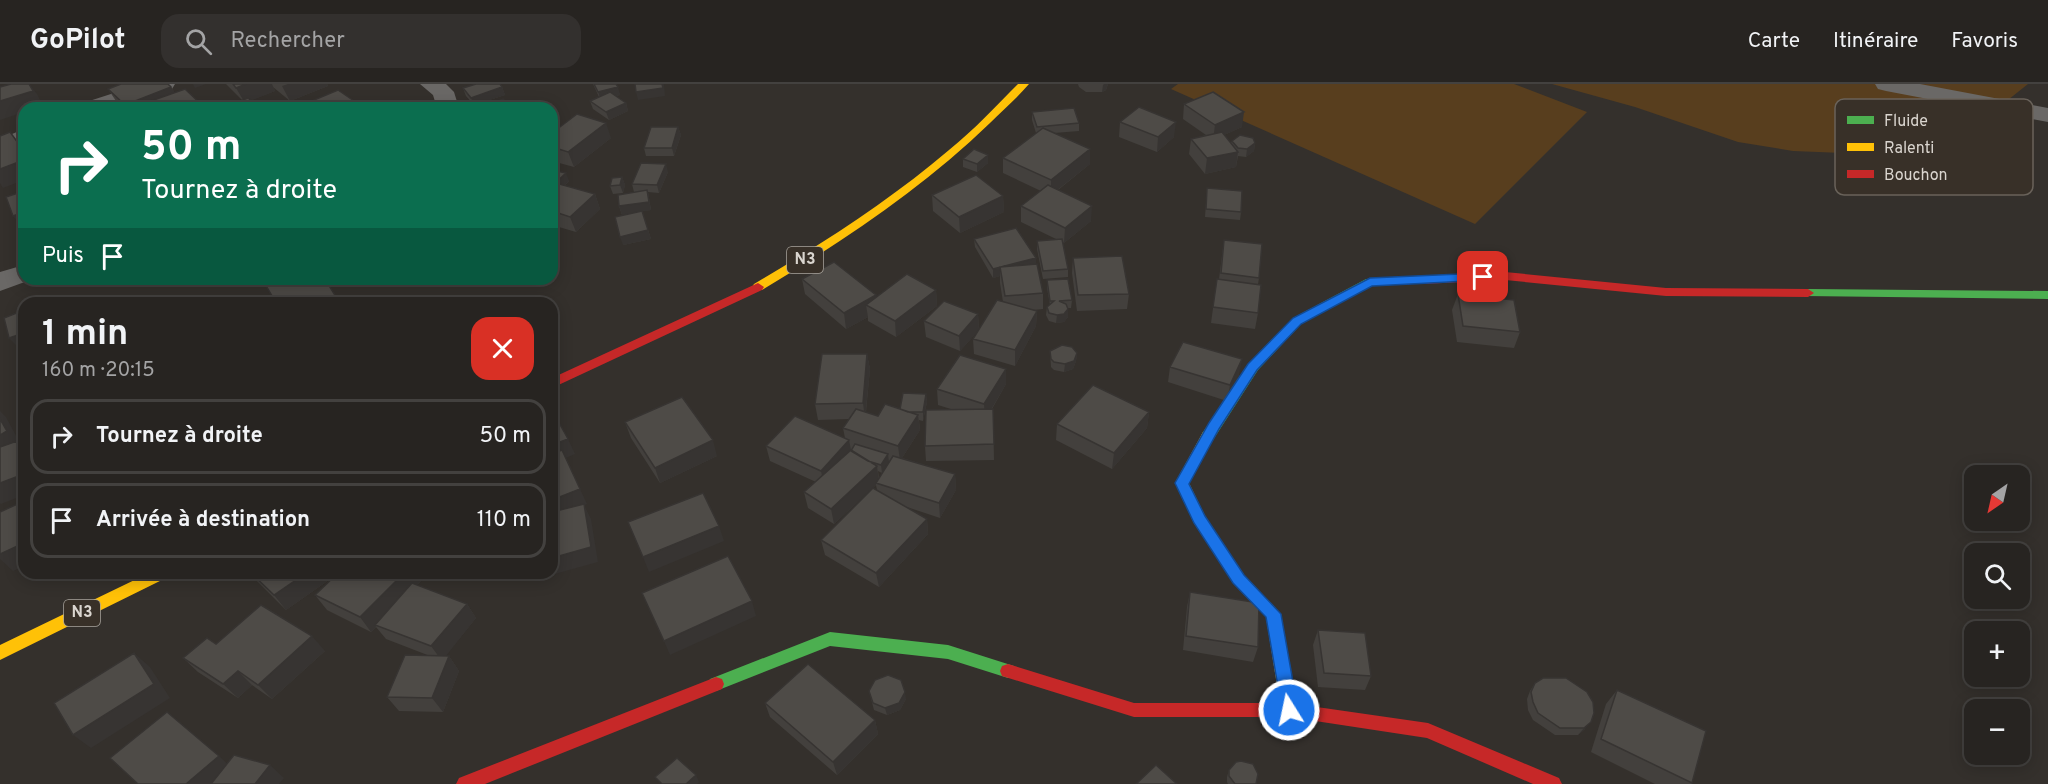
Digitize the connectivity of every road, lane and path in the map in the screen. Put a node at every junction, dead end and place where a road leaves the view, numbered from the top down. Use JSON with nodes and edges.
{"nodes":[{"id":1,"x":164,"y":84,"type":"edge"},
{"id":2,"x":431,"y":84,"type":"edge"},
{"id":3,"x":1024,"y":84,"type":"edge"},
{"id":4,"x":1886,"y":84,"type":"edge"},
{"id":5,"x":1964,"y":99,"type":"edge"},
{"id":6,"x":109,"y":102,"type":"edge"},
{"id":7,"x":446,"y":102,"type":"edge"},
{"id":8,"x":2033,"y":112,"type":"edge"},
{"id":9,"x":2048,"y":115,"type":"edge"},
{"id":10,"x":18,"y":139,"type":"edge"},
{"id":11,"x":0,"y":148,"type":"edge"},
{"id":12,"x":18,"y":275,"type":"edge"},
{"id":13,"x":0,"y":282,"type":"edge"},
{"id":14,"x":2048,"y":295,"type":"edge"},
{"id":15,"x":558,"y":380,"type":"edge"},
{"id":16,"x":151,"y":579,"type":"edge"},
{"id":17,"x":0,"y":653,"type":"edge"},
{"id":18,"x":1289,"y":710,"type":"junction"},
{"id":19,"x":465,"y":784,"type":"edge"},
{"id":20,"x":1553,"y":784,"type":"edge"}],
"edges":[{"from":1,"to":6,"type":"street"},
{"from":2,"to":7,"type":"street"},
{"from":3,"to":15,"type":"main road","number":"N3"},
{"from":4,"to":5,"type":"street"},
{"from":8,"to":9,"type":"street"},
{"from":10,"to":11,"type":"street"},
{"from":12,"to":13,"type":"street"},
{"from":14,"to":18,"type":"main road"},
{"from":16,"to":17,"type":"main road","number":"N3"},
{"from":18,"to":19,"type":"main road"},
{"from":18,"to":20,"type":"main road"}]}
